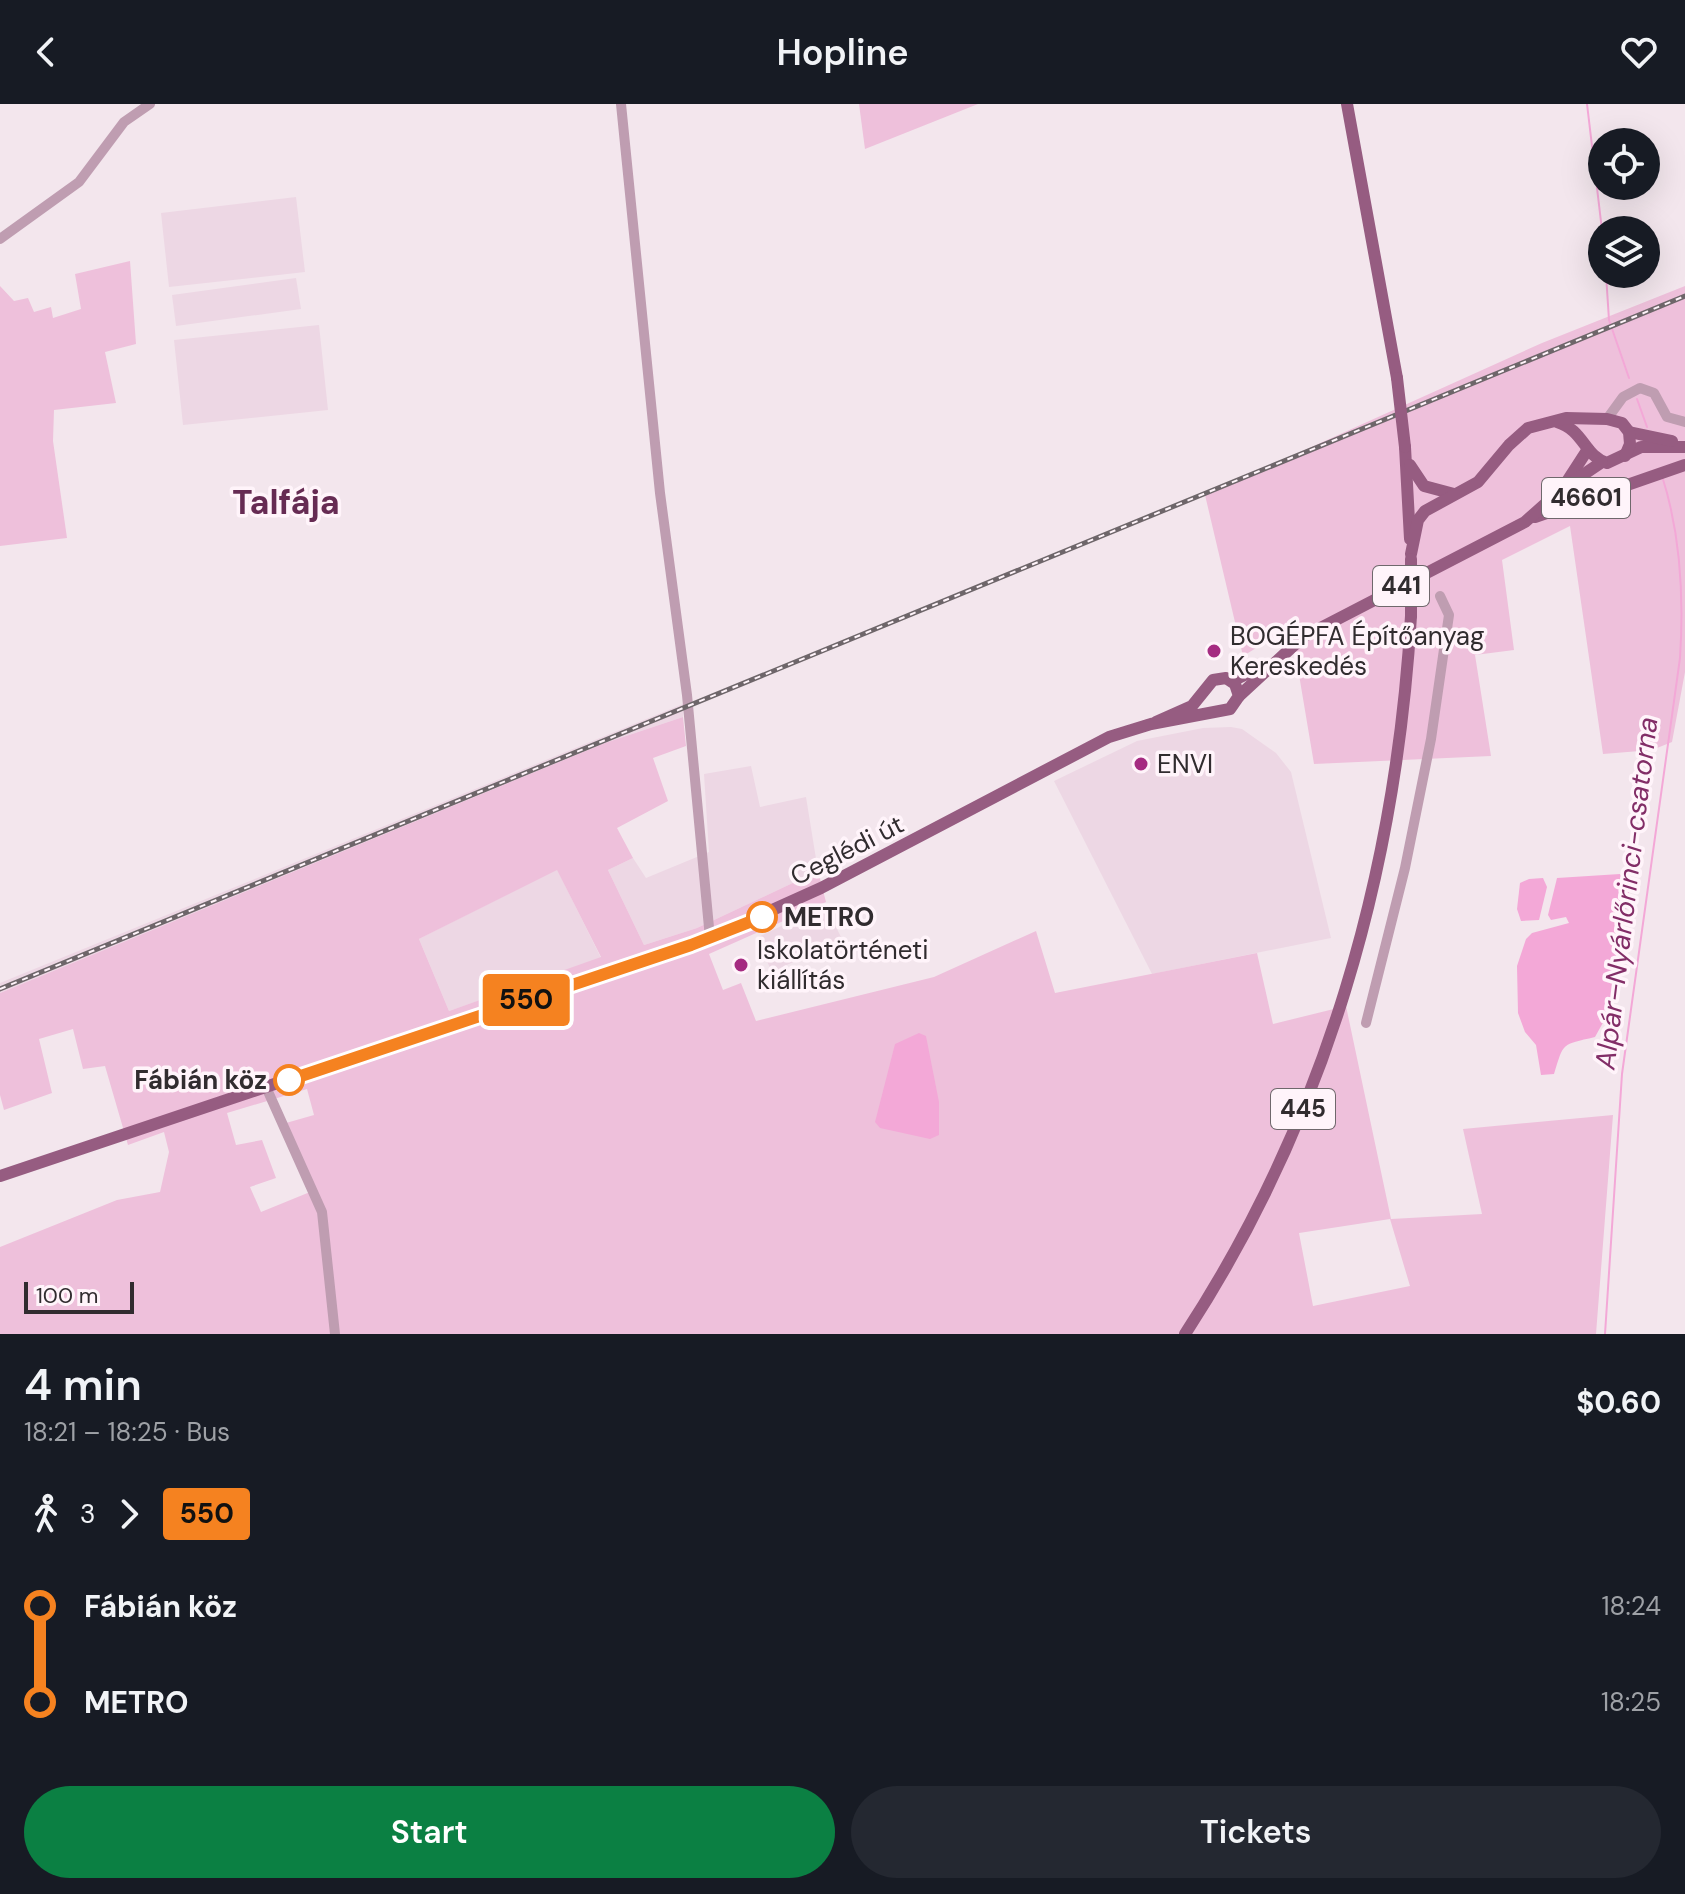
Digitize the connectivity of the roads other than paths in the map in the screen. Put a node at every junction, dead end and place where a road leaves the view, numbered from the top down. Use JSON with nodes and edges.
{"nodes":[{"id":1,"x":150,"y":104,"type":"edge"},
{"id":2,"x":621,"y":104,"type":"edge"},
{"id":3,"x":1347,"y":104,"type":"edge"},
{"id":4,"x":0,"y":239,"type":"edge"},
{"id":5,"x":1623,"y":397,"type":"junction"},
{"id":6,"x":1605,"y":419,"type":"junction"},
{"id":7,"x":1550,"y":421,"type":"junction"},
{"id":8,"x":1685,"y":422,"type":"edge"},
{"id":9,"x":1627,"y":429,"type":"junction"},
{"id":10,"x":1685,"y":445,"type":"edge"},
{"id":11,"x":1588,"y":447,"type":"junction"},
{"id":12,"x":1406,"y":452,"type":"junction"},
{"id":13,"x":1625,"y":456,"type":"junction"},
{"id":14,"x":1602,"y":462,"type":"junction"},
{"id":15,"x":1679,"y":467,"type":"edge"},
{"id":16,"x":1562,"y":489,"type":"junction"},
{"id":17,"x":1457,"y":494,"type":"junction"},
{"id":18,"x":1409,"y":502,"type":"junction"},
{"id":19,"x":1525,"y":522,"type":"junction"},
{"id":20,"x":1411,"y":556,"type":"junction"},
{"id":21,"x":1440,"y":596,"type":"dead end"},
{"id":22,"x":1280,"y":656,"type":"junction"},
{"id":23,"x":1232,"y":681,"type":"junction"},
{"id":24,"x":1205,"y":692,"type":"junction"},
{"id":25,"x":1239,"y":696,"type":"junction"},
{"id":26,"x":1218,"y":711,"type":"junction"},
{"id":27,"x":1156,"y":722,"type":"junction"},
{"id":28,"x":710,"y":938,"type":"junction"},
{"id":29,"x":1366,"y":1023,"type":"dead end"},
{"id":30,"x":266,"y":1087,"type":"junction"},
{"id":31,"x":0,"y":1176,"type":"edge"},
{"id":32,"x":335,"y":1334,"type":"edge"},
{"id":33,"x":1185,"y":1334,"type":"edge"}],
"edges":[{"from":1,"to":4,"type":"street"},
{"from":2,"to":28,"type":"street"},
{"from":3,"to":12,"type":"main road","number":"445","bridge":true},
{"from":5,"to":6,"type":"street"},
{"from":5,"to":8,"type":"street"},
{"from":5,"to":9,"type":"street"},
{"from":6,"to":7,"type":"main road"},
{"from":6,"to":9,"type":"main road"},
{"from":6,"to":11,"type":"main road","number":"441"},
{"from":7,"to":11,"type":"main road"},
{"from":7,"to":17,"type":"main road"},
{"from":9,"to":10,"type":"main road"},
{"from":9,"to":13,"type":"main road"},
{"from":10,"to":13,"type":"main road","number":"441"},
{"from":11,"to":14,"type":"main road"},
{"from":11,"to":16,"type":"main road","number":"441"},
{"from":12,"to":17,"type":"main road"},
{"from":12,"to":18,"type":"main road","number":"445"},
{"from":13,"to":14,"type":"main road","number":"441"},
{"from":14,"to":16,"type":"main road","number":"441"},
{"from":15,"to":19,"type":"main road","number":"46601"},
{"from":16,"to":19,"type":"main road","number":"441"},
{"from":17,"to":18,"type":"main road"},
{"from":17,"to":20,"type":"main road"},
{"from":18,"to":20,"type":"main road","number":"445"},
{"from":19,"to":22,"type":"main road","number":"441"},
{"from":20,"to":33,"type":"main road","number":"445","bridge":true},
{"from":21,"to":29,"type":"street"},
{"from":22,"to":23,"type":"main road","number":"441"},
{"from":22,"to":25,"type":"main road","number":"441"},
{"from":23,"to":24,"type":"main road","number":"441"},
{"from":23,"to":25,"type":"main road"},
{"from":24,"to":26,"type":"main road"},
{"from":24,"to":27,"type":"main road","name":"Ceglédi út","number":"441"},
{"from":25,"to":26,"type":"main road","number":"441"},
{"from":26,"to":27,"type":"main road","name":"Ceglédi út","number":"441"},
{"from":27,"to":28,"type":"main road","name":"Ceglédi út","number":"441"},
{"from":28,"to":30,"type":"main road","name":"Ceglédi út","number":"441"},
{"from":30,"to":31,"type":"main road","name":"Ceglédi út","number":"441"},
{"from":30,"to":32,"type":"street"}]}
